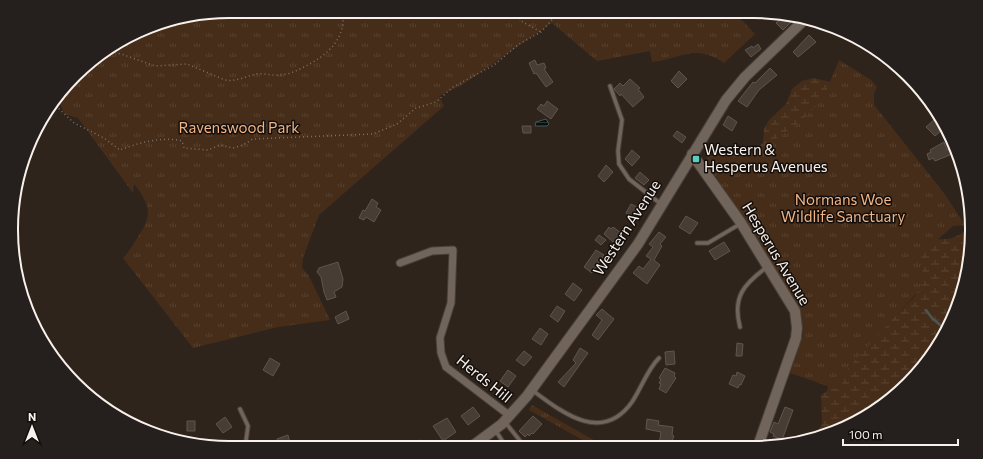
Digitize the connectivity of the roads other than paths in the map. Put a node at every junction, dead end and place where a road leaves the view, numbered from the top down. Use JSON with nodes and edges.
{"nodes":[{"id":1,"x":801,"y":23,"type":"edge"},
{"id":2,"x":610,"y":86,"type":"dead end"},
{"id":3,"x":692,"y":154,"type":"junction"},
{"id":4,"x":662,"y":204,"type":"junction"},
{"id":5,"x":741,"y":223,"type":"junction"},
{"id":6,"x":697,"y":243,"type":"dead end"},
{"id":7,"x":400,"y":264,"type":"dead end"},
{"id":8,"x":767,"y":267,"type":"junction"},
{"id":9,"x":740,"y":327,"type":"dead end"},
{"id":10,"x":659,"y":358,"type":"dead end"},
{"id":11,"x":531,"y":390,"type":"junction"},
{"id":12,"x":240,"y":409,"type":"dead end"},
{"id":13,"x":507,"y":419,"type":"junction"},
{"id":14,"x":495,"y":430,"type":"junction"},
{"id":15,"x":246,"y":441,"type":"edge"},
{"id":16,"x":479,"y":441,"type":"edge"},
{"id":17,"x":502,"y":441,"type":"edge"},
{"id":18,"x":521,"y":441,"type":"edge"},
{"id":19,"x":760,"y":441,"type":"edge"}],
"edges":[{"from":1,"to":3,"type":"main road","name":"Western Avenue"},
{"from":2,"to":4,"type":"lane"},
{"from":3,"to":4,"type":"main road","name":"Western Avenue"},
{"from":3,"to":5,"type":"main road","name":"Hesperus Avenue"},
{"from":4,"to":11,"type":"main road","name":"Western Avenue"},
{"from":5,"to":6,"type":"lane"},
{"from":5,"to":8,"type":"main road","name":"Hesperus Avenue"},
{"from":7,"to":13,"type":"street","name":"Herds Hill"},
{"from":8,"to":9,"type":"lane"},
{"from":8,"to":19,"type":"main road","name":"Hesperus Avenue"},
{"from":10,"to":11,"type":"lane"},
{"from":11,"to":13,"type":"main road","name":"Western Avenue"},
{"from":12,"to":15,"type":"lane"},
{"from":13,"to":14,"type":"main road","name":"Western Avenue"},
{"from":13,"to":18,"type":"lane"},
{"from":14,"to":16,"type":"main road","name":"Western Avenue"},
{"from":14,"to":17,"type":"lane"}]}
